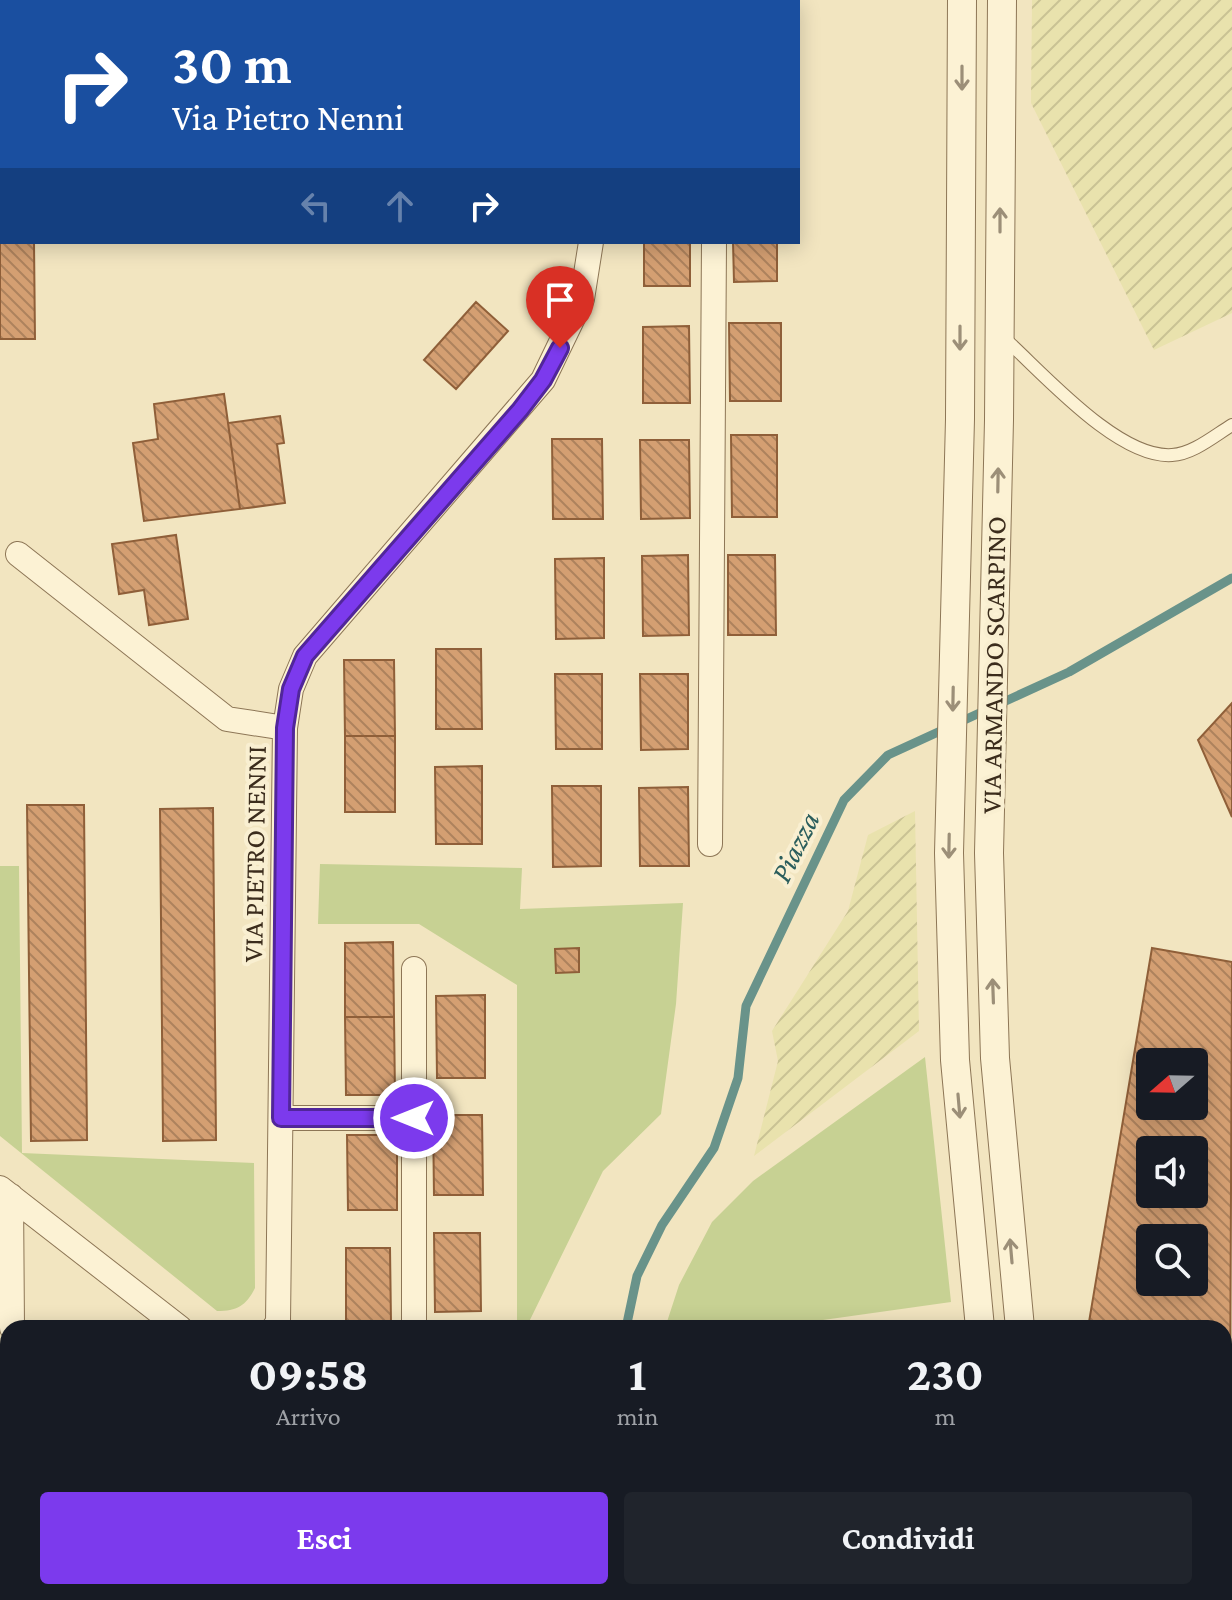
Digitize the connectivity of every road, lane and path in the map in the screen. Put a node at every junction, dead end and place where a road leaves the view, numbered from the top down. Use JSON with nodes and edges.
{"nodes":[{"id":1,"x":962,"y":0,"type":"edge"},
{"id":2,"x":1002,"y":0,"type":"edge"},
{"id":3,"x":591,"y":244,"type":"edge"},
{"id":4,"x":714,"y":244,"type":"edge"},
{"id":5,"x":1000,"y":334,"type":"junction"},
{"id":6,"x":1232,"y":425,"type":"edge"},
{"id":7,"x":18,"y":554,"type":"dead end"},
{"id":8,"x":285,"y":728,"type":"junction"},
{"id":9,"x":710,"y":844,"type":"dead end"},
{"id":10,"x":414,"y":969,"type":"dead end"},
{"id":11,"x":281,"y":1118,"type":"junction"},
{"id":12,"x":414,"y":1118,"type":"junction"},
{"id":13,"x":5,"y":1192,"type":"edge"},
{"id":14,"x":12,"y":1320,"type":"edge"},
{"id":15,"x":170,"y":1320,"type":"edge"},
{"id":16,"x":278,"y":1320,"type":"edge"},
{"id":17,"x":414,"y":1320,"type":"edge"},
{"id":18,"x":979,"y":1320,"type":"edge"},
{"id":19,"x":1019,"y":1320,"type":"edge"}],
"edges":[{"from":1,"to":18,"type":"street","name":"VIA ARMANDO SCARPINO","one_way":true},
{"from":5,"to":2,"type":"street","name":"VIA ARMANDO SCARPINO","one_way":true},
{"from":3,"to":8,"type":"street","name":"VIA PIETRO NENNI"},
{"from":4,"to":9,"type":"street"},
{"from":5,"to":6,"type":"lane"},
{"from":19,"to":5,"type":"street","name":"VIA ARMANDO SCARPINO","one_way":true},
{"from":7,"to":8,"type":"street"},
{"from":8,"to":11,"type":"street","name":"VIA PIETRO NENNI"},
{"from":10,"to":12,"type":"street"},
{"from":11,"to":12,"type":"street"},
{"from":11,"to":16,"type":"street","name":"VIA PIETRO NENNI"},
{"from":12,"to":17,"type":"street"},
{"from":13,"to":14,"type":"street"},
{"from":13,"to":15,"type":"street"}]}
